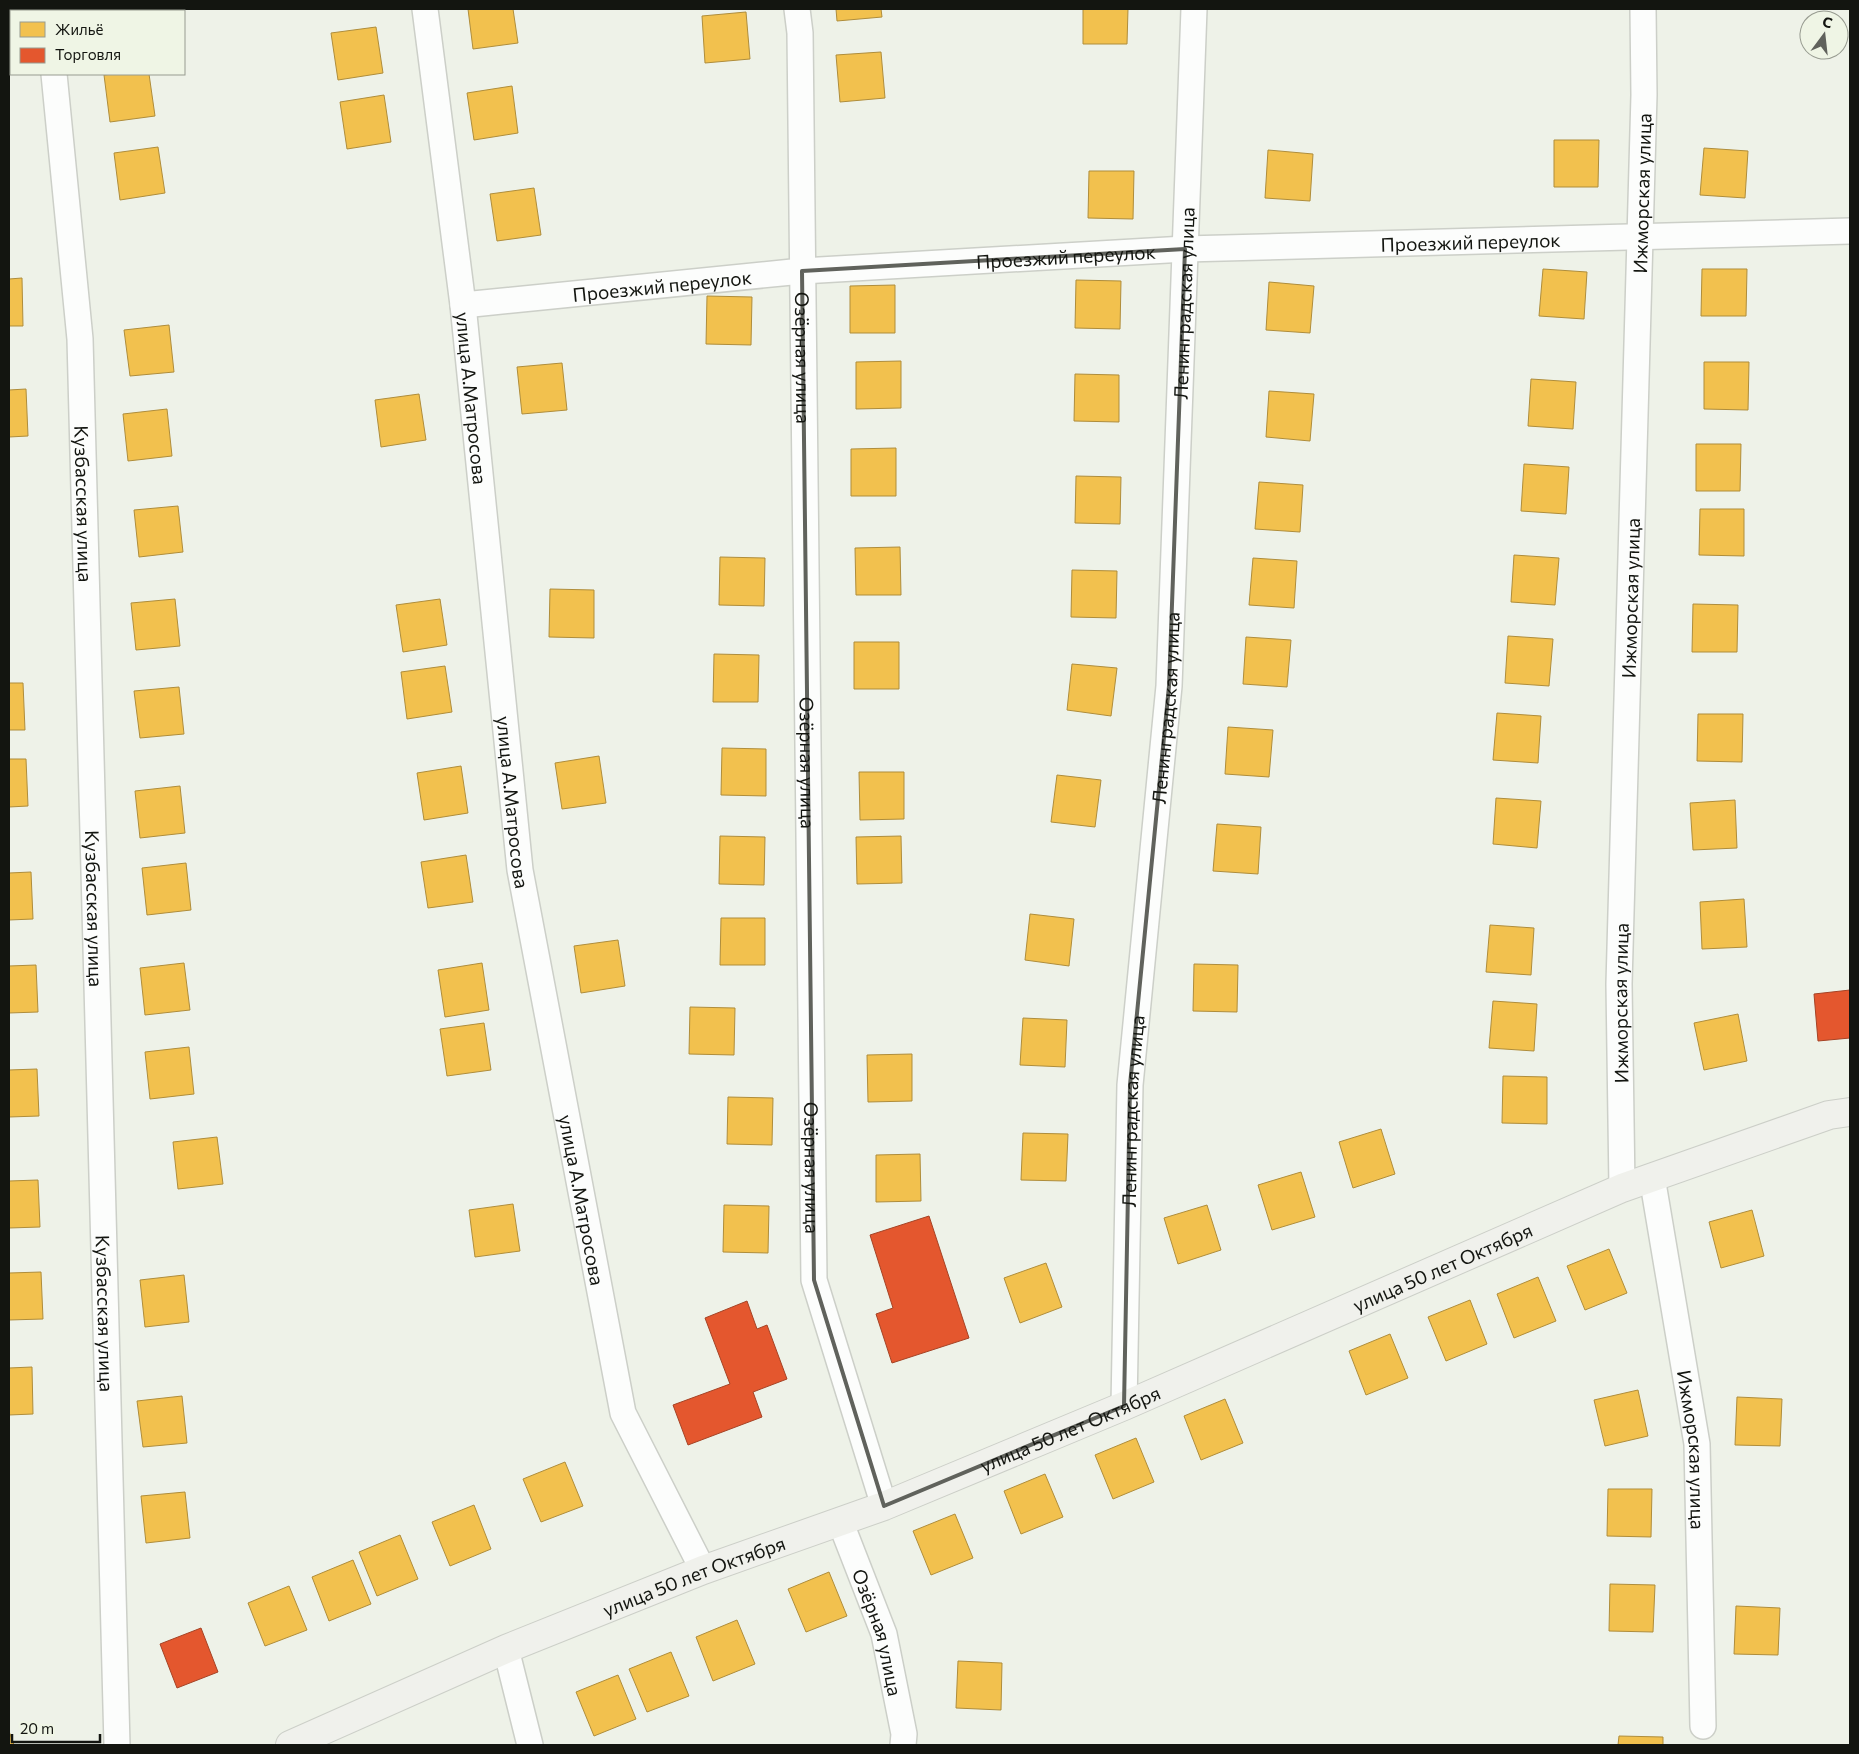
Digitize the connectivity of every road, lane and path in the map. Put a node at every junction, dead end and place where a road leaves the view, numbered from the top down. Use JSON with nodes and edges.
{"nodes":[{"id":1,"x":426,"y":9,"type":"edge"},
{"id":2,"x":797,"y":9,"type":"edge"},
{"id":3,"x":1194,"y":9,"type":"edge"},
{"id":4,"x":1643,"y":9,"type":"edge"},
{"id":5,"x":54,"y":75,"type":"edge"},
{"id":6,"x":1850,"y":231,"type":"edge"},
{"id":7,"x":1640,"y":237,"type":"junction"},
{"id":8,"x":1185,"y":249,"type":"junction"},
{"id":9,"x":802,"y":271,"type":"junction"},
{"id":10,"x":463,"y":305,"type":"junction"},
{"id":11,"x":1850,"y":1112,"type":"edge"},
{"id":12,"x":1652,"y":1177,"type":"junction"},
{"id":13,"x":1622,"y":1188,"type":"junction"},
{"id":14,"x":1124,"y":1406,"type":"junction"},
{"id":15,"x":884,"y":1506,"type":"junction"},
{"id":16,"x":840,"y":1521,"type":"junction"},
{"id":17,"x":702,"y":1570,"type":"junction"},
{"id":18,"x":506,"y":1649,"type":"junction"},
{"id":19,"x":1703,"y":1726,"type":"dead end"},
{"id":20,"x":117,"y":1745,"type":"edge"},
{"id":21,"x":290,"y":1745,"type":"edge"},
{"id":22,"x":530,"y":1745,"type":"edge"},
{"id":23,"x":903,"y":1745,"type":"edge"}],
"edges":[{"from":1,"to":10,"type":"street","name":"улица А.Матросова"},
{"from":2,"to":9,"type":"street","name":"Озёрная улица"},
{"from":3,"to":8,"type":"street","name":"Ленинградская улица"},
{"from":4,"to":7,"type":"street","name":"Ижморская улица"},
{"from":5,"to":20,"type":"street","name":"Кузбасская улица"},
{"from":6,"to":7,"type":"street","name":"Проезжий переулок"},
{"from":7,"to":8,"type":"street","name":"Проезжий переулок"},
{"from":7,"to":13,"type":"street","name":"Ижморская улица"},
{"from":8,"to":9,"type":"street","name":"Проезжий переулок"},
{"from":8,"to":14,"type":"street","name":"Ленинградская улица"},
{"from":9,"to":10,"type":"street","name":"Проезжий переулок"},
{"from":9,"to":15,"type":"street","name":"Озёрная улица"},
{"from":10,"to":17,"type":"street","name":"улица А.Матросова"},
{"from":11,"to":12,"type":"main road","name":"улица 50 лет Октября"},
{"from":12,"to":13,"type":"main road","name":"улица 50 лет Октября"},
{"from":12,"to":19,"type":"street","name":"Ижморская улица"},
{"from":13,"to":14,"type":"main road","name":"улица 50 лет Октября"},
{"from":14,"to":15,"type":"main road","name":"улица 50 лет Октября"},
{"from":15,"to":16,"type":"main road","name":"улица 50 лет Октября"},
{"from":16,"to":17,"type":"main road","name":"улица 50 лет Октября"},
{"from":16,"to":23,"type":"street","name":"Озёрная улица"},
{"from":17,"to":18,"type":"main road","name":"улица 50 лет Октября"},
{"from":18,"to":21,"type":"main road","name":"улица 50 лет Октября"},
{"from":18,"to":22,"type":"street"}]}
